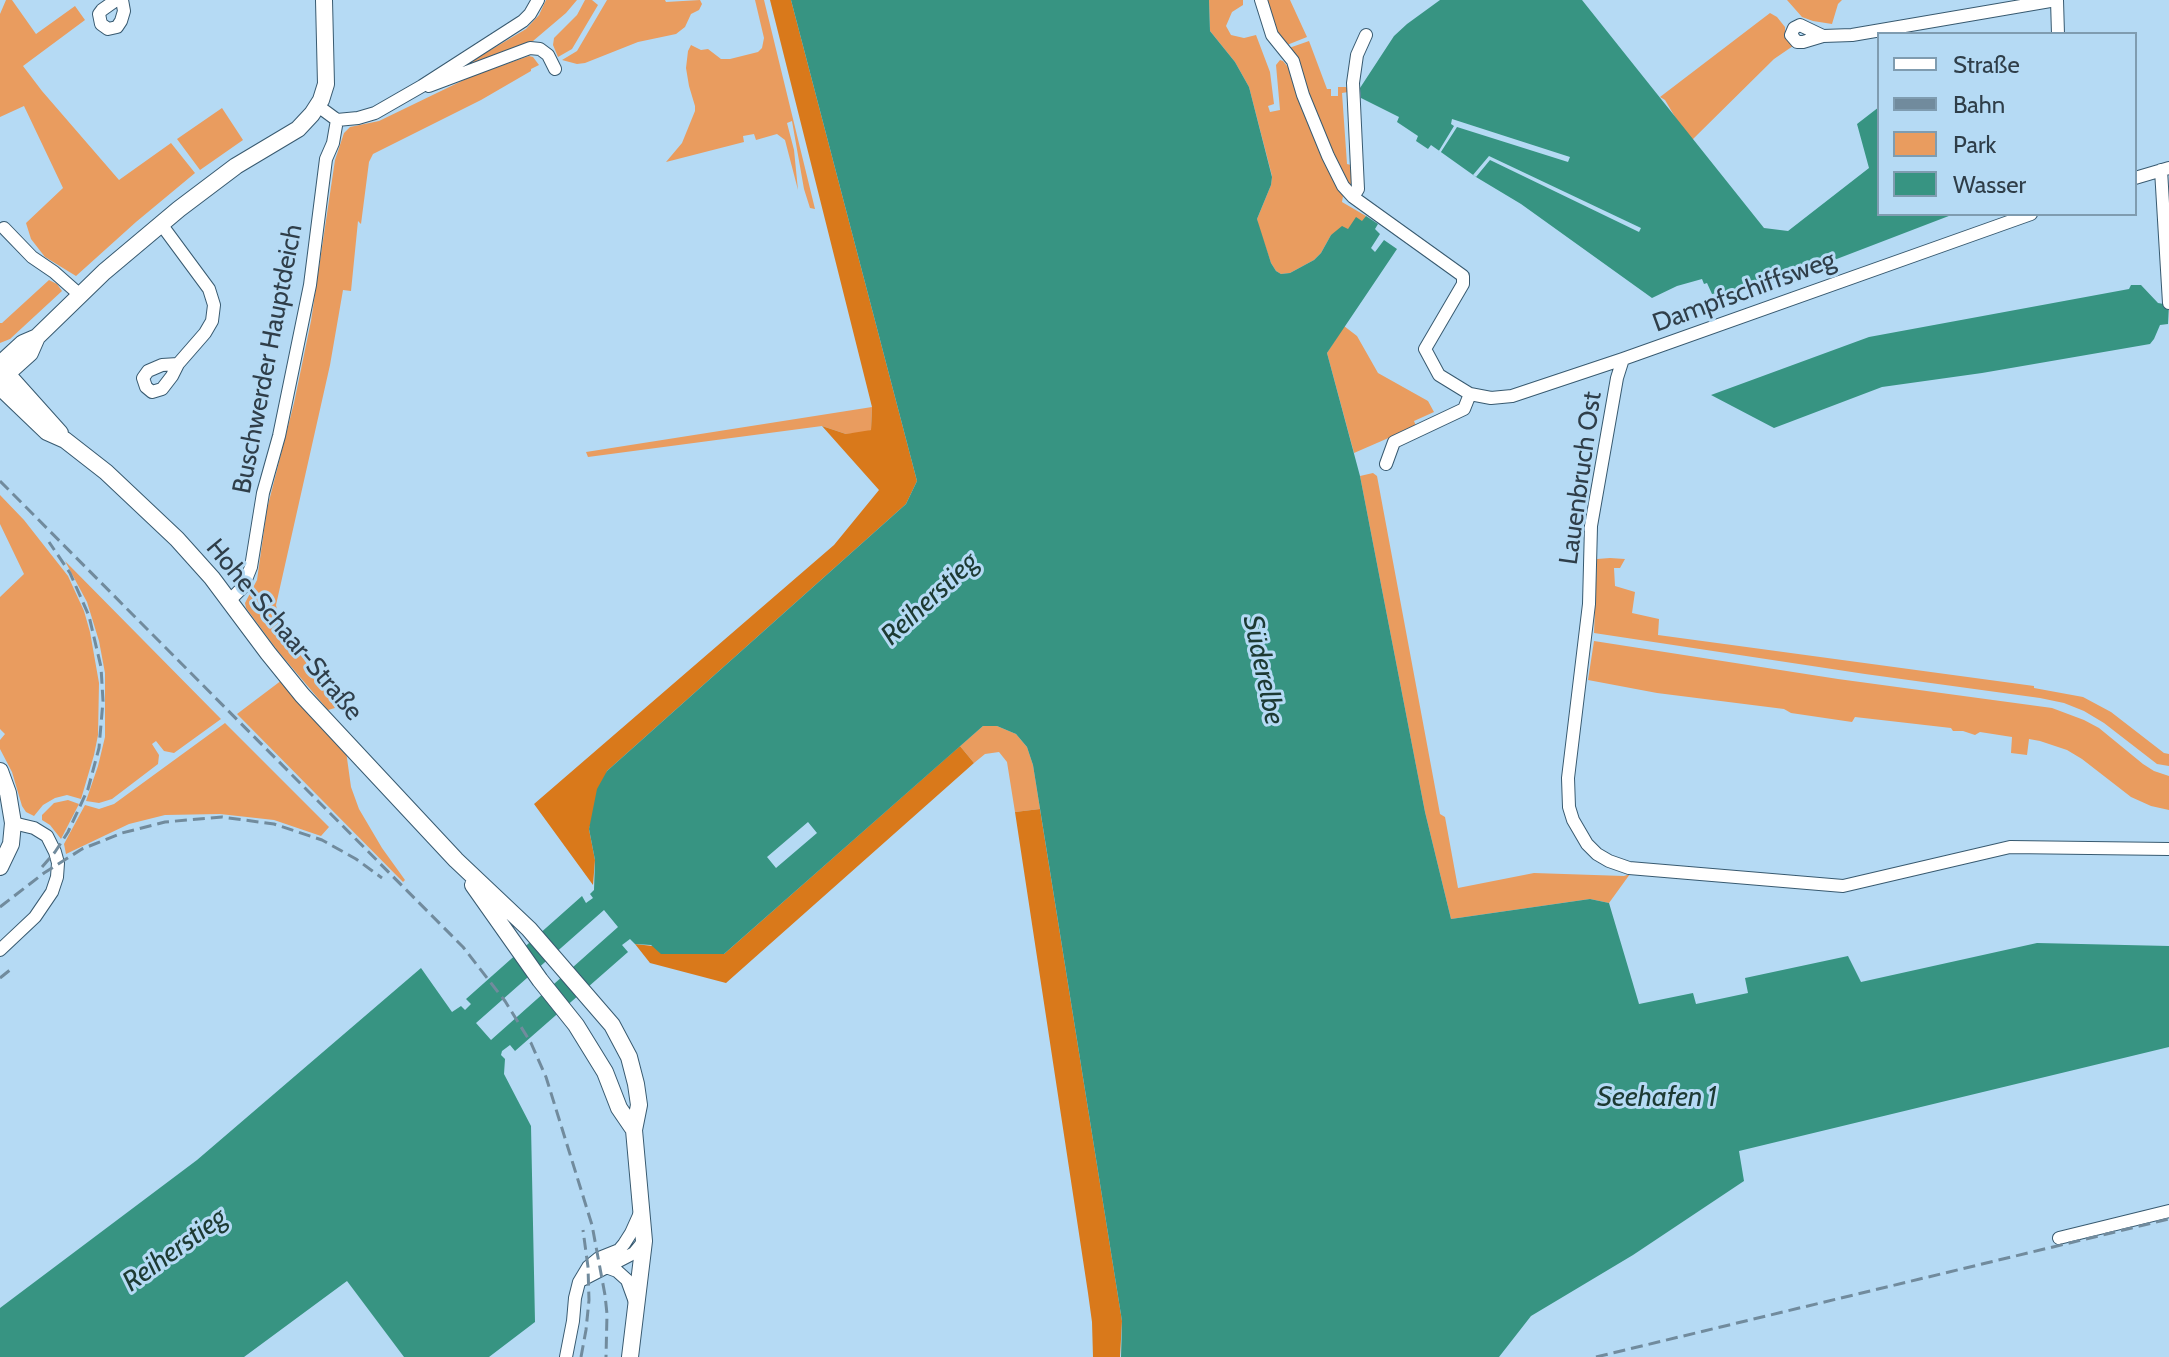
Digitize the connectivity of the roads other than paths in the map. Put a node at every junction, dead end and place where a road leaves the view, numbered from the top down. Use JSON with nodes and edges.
{"nodes":[{"id":1,"x":324,"y":0,"type":"edge"},
{"id":2,"x":538,"y":0,"type":"edge"},
{"id":3,"x":1261,"y":0,"type":"edge"},
{"id":4,"x":2056,"y":0,"type":"edge"},
{"id":5,"x":2058,"y":32,"type":"edge"},
{"id":6,"x":1366,"y":35,"type":"dead end"},
{"id":7,"x":1823,"y":36,"type":"dead end"},
{"id":8,"x":555,"y":69,"type":"dead end"},
{"id":9,"x":422,"y":86,"type":"junction"},
{"id":10,"x":318,"y":106,"type":"junction"},
{"id":11,"x":337,"y":120,"type":"junction"},
{"id":12,"x":2165,"y":169,"type":"edge"},
{"id":13,"x":2137,"y":177,"type":"edge"},
{"id":14,"x":1353,"y":197,"type":"junction"},
{"id":15,"x":2025,"y":216,"type":"edge"},
{"id":16,"x":161,"y":224,"type":"junction"},
{"id":17,"x":4,"y":228,"type":"dead end"},
{"id":18,"x":80,"y":295,"type":"junction"},
{"id":19,"x":2169,"y":303,"type":"edge"},
{"id":20,"x":1623,"y":359,"type":"junction"},
{"id":21,"x":178,"y":364,"type":"dead end"},
{"id":22,"x":1,"y":375,"type":"edge"},
{"id":23,"x":1470,"y":394,"type":"junction"},
{"id":24,"x":1386,"y":464,"type":"dead end"},
{"id":25,"x":229,"y":601,"type":"junction"},
{"id":26,"x":0,"y":771,"type":"edge"},
{"id":27,"x":13,"y":823,"type":"junction"},
{"id":28,"x":2169,"y":849,"type":"edge"},
{"id":29,"x":456,"y":860,"type":"junction"},
{"id":30,"x":0,"y":867,"type":"edge"},
{"id":31,"x":0,"y":950,"type":"edge"},
{"id":32,"x":634,"y":1130,"type":"junction"},
{"id":33,"x":642,"y":1206,"type":"junction"},
{"id":34,"x":2169,"y":1211,"type":"edge"},
{"id":35,"x":2059,"y":1238,"type":"dead end"},
{"id":36,"x":619,"y":1250,"type":"junction"},
{"id":37,"x":640,"y":1252,"type":"junction"},
{"id":38,"x":606,"y":1267,"type":"junction"},
{"id":39,"x":579,"y":1282,"type":"junction"},
{"id":40,"x":636,"y":1309,"type":"junction"},
{"id":41,"x":566,"y":1357,"type":"edge"},
{"id":42,"x":630,"y":1357,"type":"edge"}],
"edges":[{"from":1,"to":10,"type":"main road"},
{"from":2,"to":9,"type":"street"},
{"from":3,"to":14,"type":"street"},
{"from":4,"to":5,"type":"street"},
{"from":4,"to":7,"type":"street"},
{"from":6,"to":14,"type":"street"},
{"from":8,"to":9,"type":"street"},
{"from":9,"to":11,"type":"street"},
{"from":10,"to":11,"type":"street"},
{"from":10,"to":16,"type":"main road"},
{"from":11,"to":25,"type":"street","name":"Buschwerder Hauptdeich"},
{"from":12,"to":13,"type":"street"},
{"from":12,"to":19,"type":"street"},
{"from":14,"to":23,"type":"street"},
{"from":15,"to":20,"type":"street","name":"Dampfschiffsweg"},
{"from":16,"to":18,"type":"main road"},
{"from":16,"to":21,"type":"street"},
{"from":17,"to":18,"type":"street"},
{"from":18,"to":22,"type":"main road"},
{"from":20,"to":23,"type":"street","name":"Dampfschiffsweg"},
{"from":20,"to":28,"type":"street","name":"Lauenbruch Ost"},
{"from":22,"to":25,"type":"main road","name":"Hohe-Schaar-Straße"},
{"from":23,"to":24,"type":"street"},
{"from":25,"to":29,"type":"main road","name":"Hohe-Schaar-Straße"},
{"from":26,"to":27,"type":"main road"},
{"from":27,"to":30,"type":"main road"},
{"from":27,"to":31,"type":"street"},
{"from":29,"to":32,"type":"main road","name":"Hohe-Schaar-Straße"},
{"from":29,"to":32,"type":"main road","name":"Hohe-Schaar-Straße"},
{"from":32,"to":33,"type":"main road","name":"Hohe-Schaar-Straße"},
{"from":33,"to":36,"type":"street"},
{"from":33,"to":37,"type":"main road","name":"Hohe-Schaar-Straße"},
{"from":34,"to":35,"type":"street"},
{"from":36,"to":37,"type":"street"},
{"from":36,"to":39,"type":"street"},
{"from":37,"to":38,"type":"street"},
{"from":37,"to":40,"type":"main road","name":"Hohe-Schaar-Straße"},
{"from":38,"to":39,"type":"street"},
{"from":38,"to":40,"type":"street"},
{"from":39,"to":41,"type":"street"},
{"from":40,"to":42,"type":"main road","name":"Hohe-Schaar-Straße"}]}
